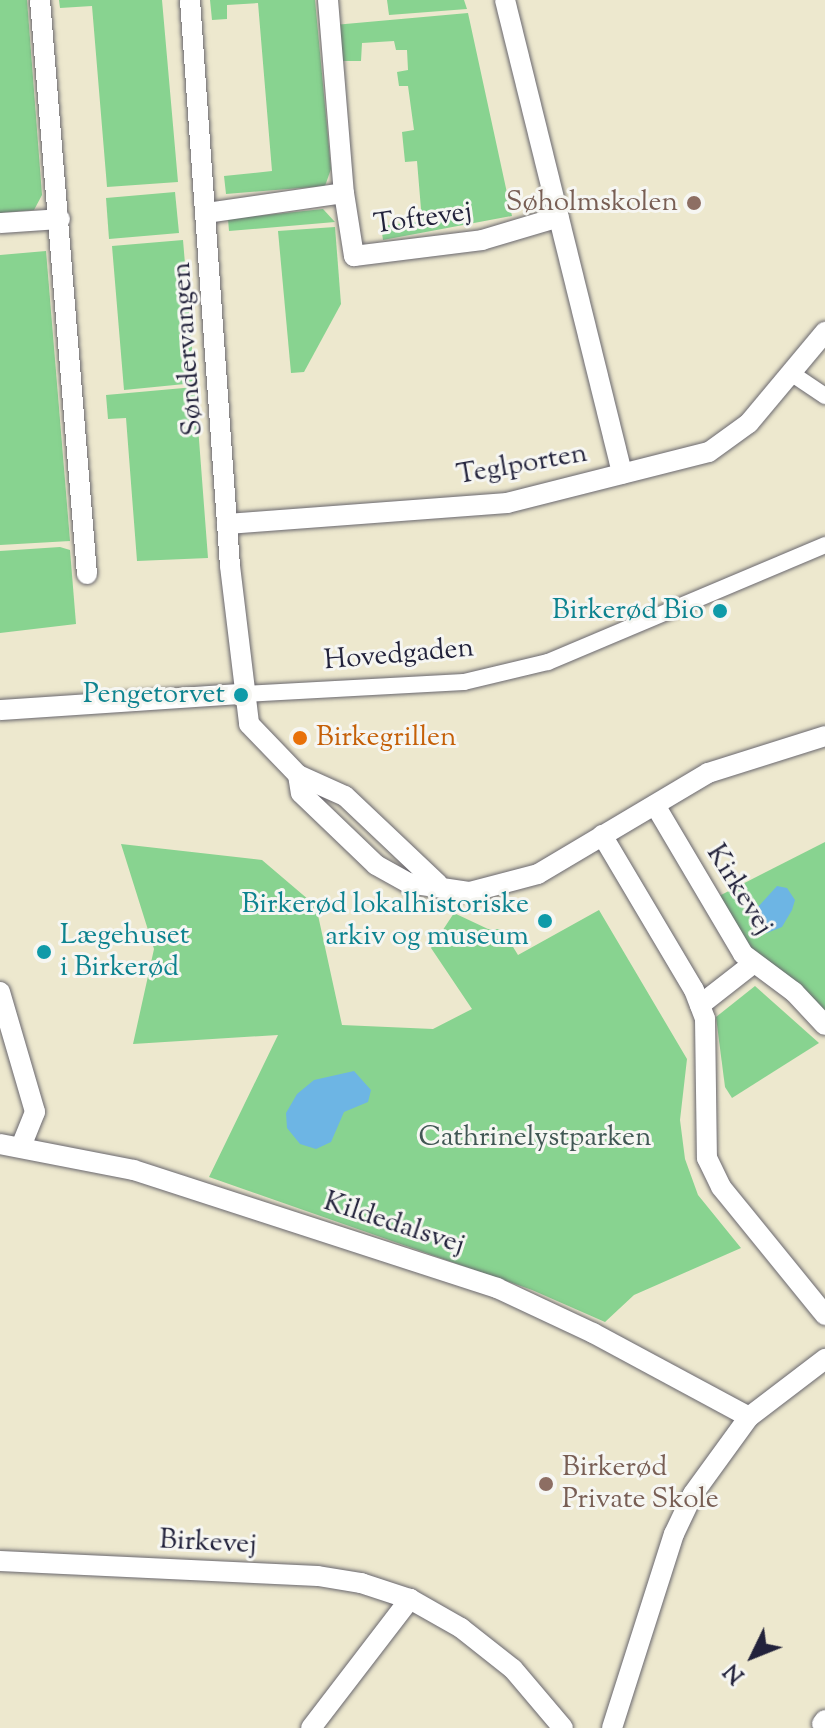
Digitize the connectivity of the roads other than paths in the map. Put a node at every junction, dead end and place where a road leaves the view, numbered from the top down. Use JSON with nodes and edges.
{"nodes":[{"id":1,"x":40,"y":0,"type":"edge"},
{"id":2,"x":190,"y":0,"type":"edge"},
{"id":3,"x":328,"y":0,"type":"edge"},
{"id":4,"x":505,"y":0,"type":"edge"},
{"id":5,"x":344,"y":193,"type":"junction"},
{"id":6,"x":207,"y":213,"type":"junction"},
{"id":7,"x":559,"y":217,"type":"junction"},
{"id":8,"x":60,"y":219,"type":"junction"},
{"id":9,"x":0,"y":223,"type":"edge"},
{"id":10,"x":825,"y":332,"type":"edge"},
{"id":11,"x":791,"y":373,"type":"junction"},
{"id":12,"x":825,"y":396,"type":"edge"},
{"id":13,"x":622,"y":474,"type":"junction"},
{"id":14,"x":227,"y":524,"type":"junction"},
{"id":15,"x":825,"y":545,"type":"edge"},
{"id":16,"x":87,"y":574,"type":"dead end"},
{"id":17,"x":244,"y":694,"type":"junction"},
{"id":18,"x":0,"y":710,"type":"edge"},
{"id":19,"x":825,"y":736,"type":"edge"},
{"id":20,"x":298,"y":775,"type":"junction"},
{"id":21,"x":655,"y":805,"type":"junction"},
{"id":22,"x":602,"y":835,"type":"junction"},
{"id":23,"x":438,"y":884,"type":"junction"},
{"id":24,"x":754,"y":963,"type":"junction"},
{"id":25,"x":0,"y":992,"type":"edge"},
{"id":26,"x":700,"y":1005,"type":"junction"},
{"id":27,"x":825,"y":1025,"type":"edge"},
{"id":28,"x":0,"y":1144,"type":"edge"},
{"id":29,"x":21,"y":1146,"type":"junction"},
{"id":30,"x":825,"y":1315,"type":"edge"},
{"id":31,"x":825,"y":1359,"type":"edge"},
{"id":32,"x":749,"y":1417,"type":"junction"},
{"id":33,"x":0,"y":1561,"type":"edge"},
{"id":34,"x":410,"y":1599,"type":"junction"},
{"id":35,"x":311,"y":1728,"type":"edge"},
{"id":36,"x":563,"y":1728,"type":"edge"},
{"id":37,"x":612,"y":1728,"type":"edge"}],
"edges":[{"from":1,"to":8,"type":"street"},
{"from":2,"to":6,"type":"street","name":"Søndervangen"},
{"from":3,"to":5,"type":"street","name":"Toftevej"},
{"from":4,"to":7,"type":"street"},
{"from":5,"to":6,"type":"street","name":"Toftevej"},
{"from":5,"to":7,"type":"street","name":"Toftevej"},
{"from":6,"to":14,"type":"street","name":"Søndervangen"},
{"from":7,"to":13,"type":"street"},
{"from":8,"to":9,"type":"street"},
{"from":8,"to":16,"type":"street"},
{"from":10,"to":11,"type":"street","name":"Teglporten"},
{"from":11,"to":12,"type":"street"},
{"from":11,"to":13,"type":"street","name":"Teglporten"},
{"from":13,"to":14,"type":"street","name":"Teglporten"},
{"from":14,"to":17,"type":"street","name":"Søndervangen"},
{"from":15,"to":17,"type":"street","name":"Hovedgaden"},
{"from":17,"to":18,"type":"street","name":"Hovedgaden"},
{"from":17,"to":20,"type":"street","name":"Søndervangen"},
{"from":19,"to":21,"type":"street"},
{"from":20,"to":23,"type":"street"},
{"from":20,"to":23,"type":"street"},
{"from":21,"to":22,"type":"street"},
{"from":21,"to":24,"type":"street","name":"Kirkevej"},
{"from":22,"to":23,"type":"street"},
{"from":22,"to":26,"type":"street"},
{"from":24,"to":26,"type":"street"},
{"from":24,"to":27,"type":"street","name":"Kirkevej"},
{"from":25,"to":29,"type":"street"},
{"from":26,"to":30,"type":"street"},
{"from":28,"to":29,"type":"street","name":"Kildedalsvej"},
{"from":29,"to":32,"type":"street","name":"Kildedalsvej"},
{"from":31,"to":32,"type":"street"},
{"from":32,"to":37,"type":"street"},
{"from":33,"to":34,"type":"street","name":"Birkevej"},
{"from":34,"to":35,"type":"street"},
{"from":34,"to":36,"type":"street","name":"Birkevej"}]}
